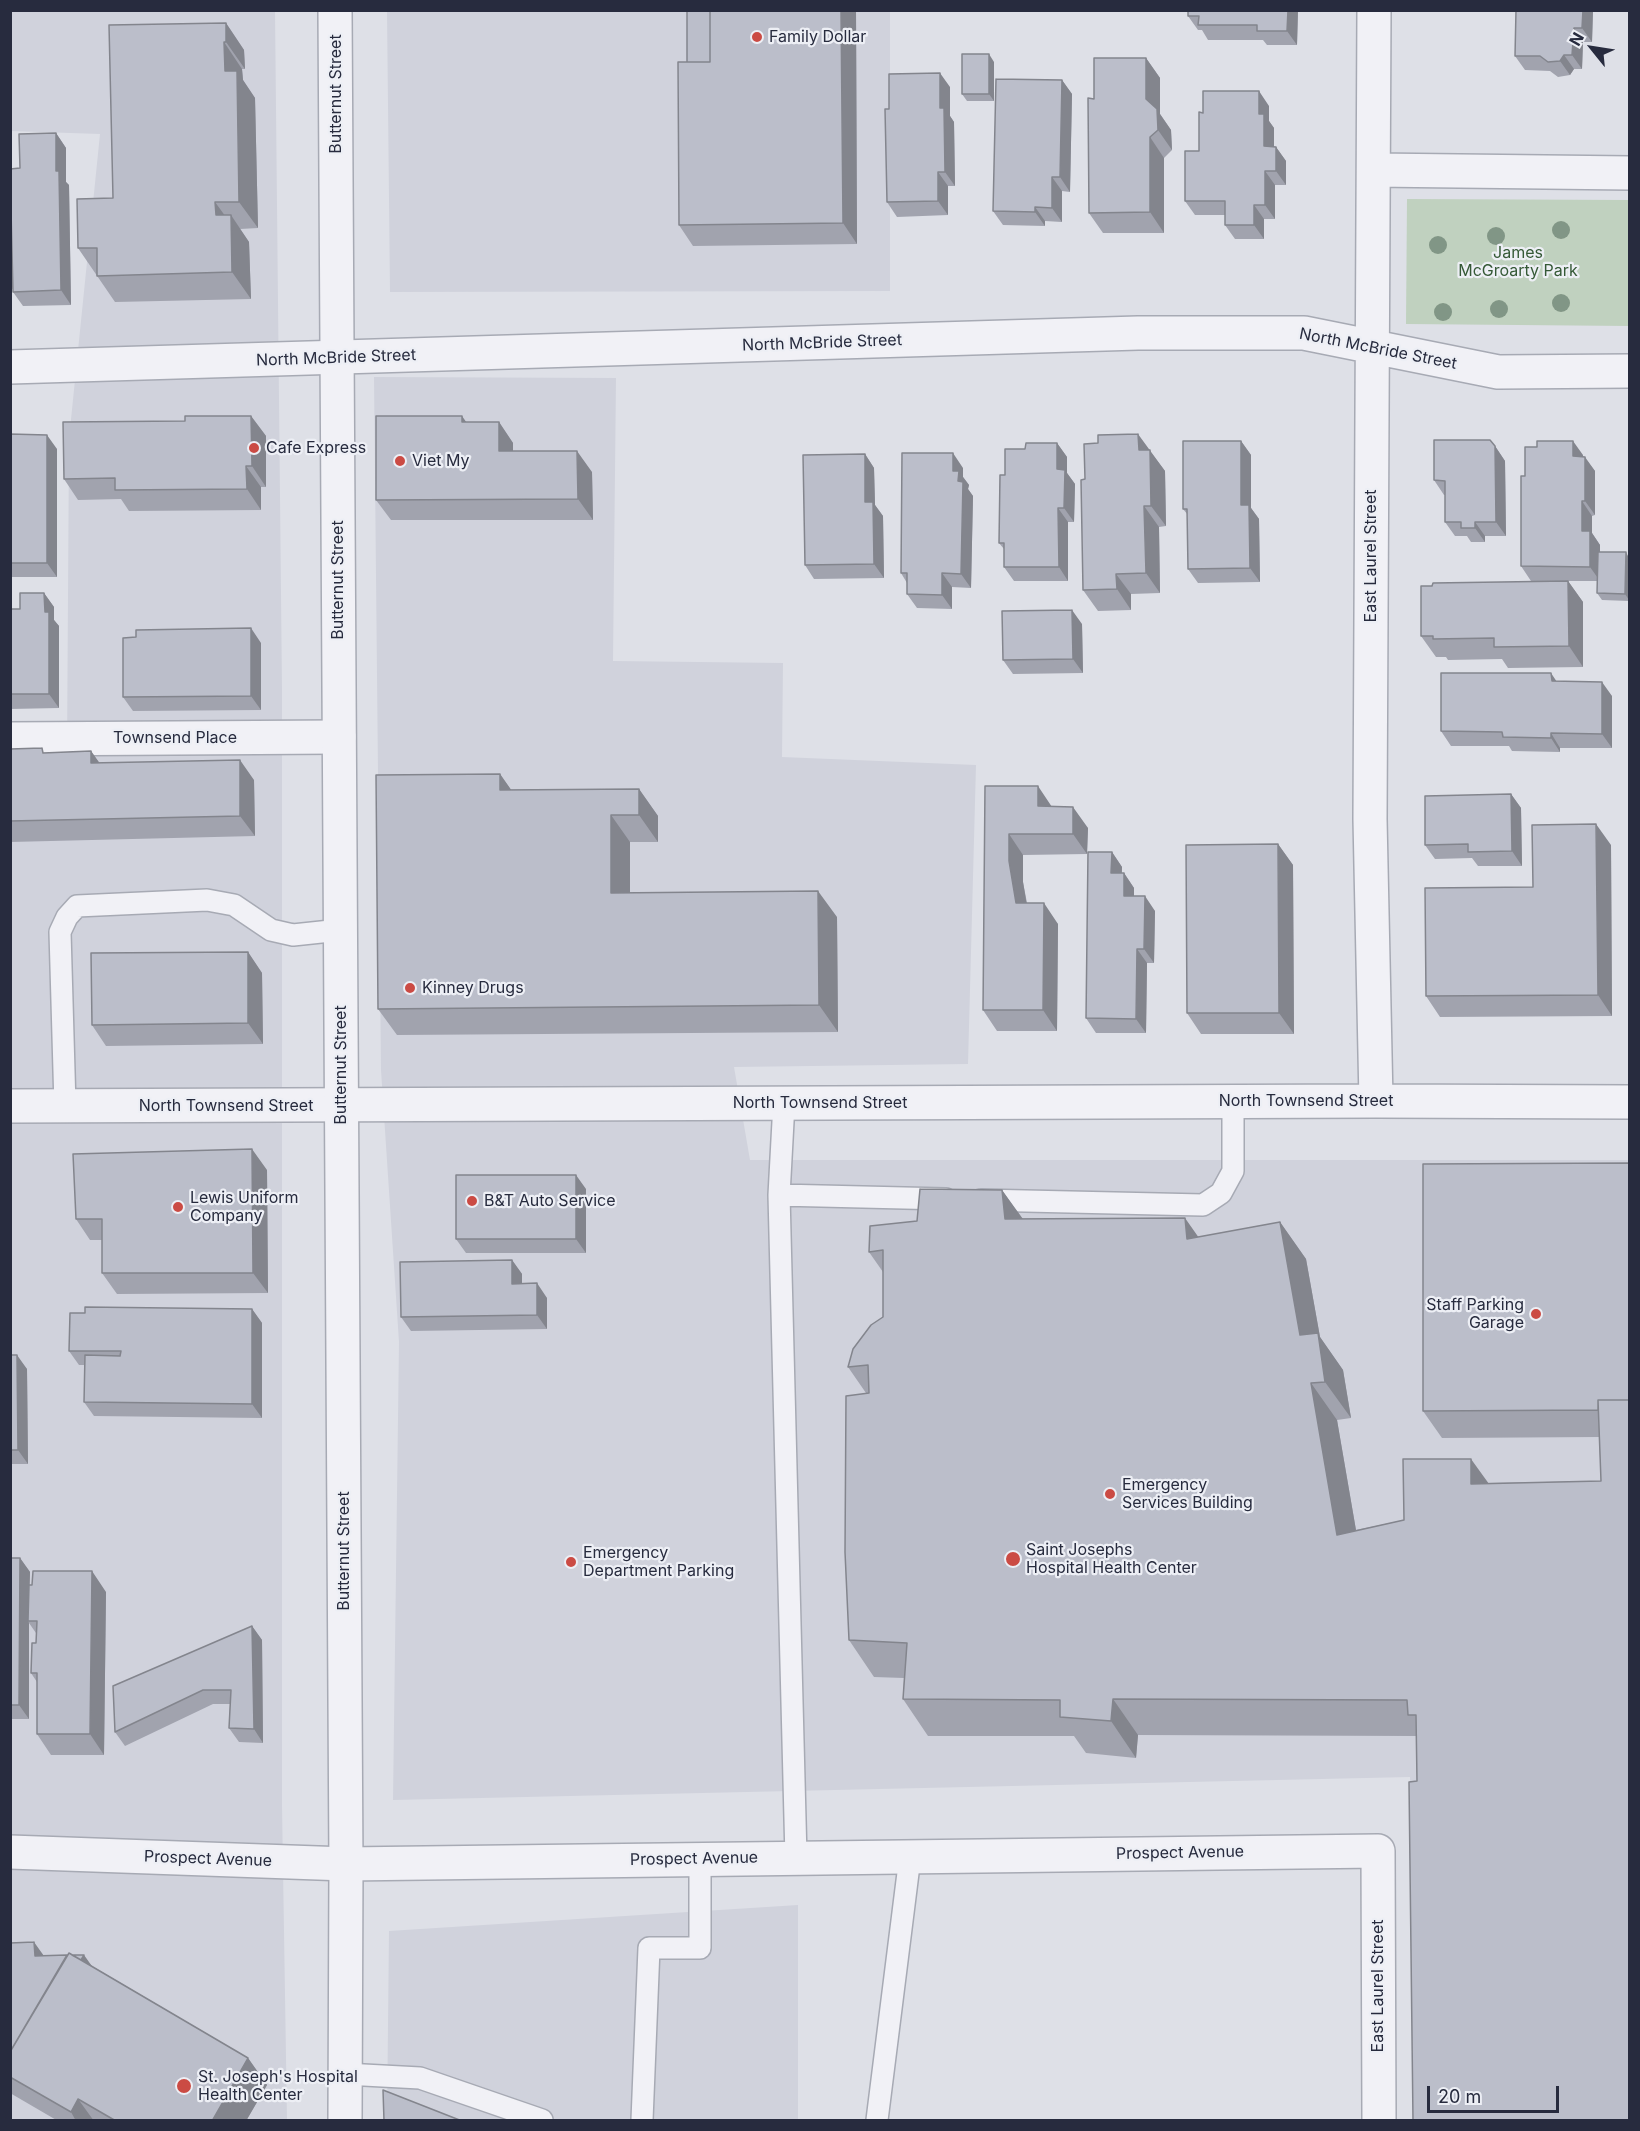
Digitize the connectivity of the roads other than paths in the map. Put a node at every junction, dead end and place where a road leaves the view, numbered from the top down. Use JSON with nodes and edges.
{"nodes":[{"id":1,"x":335,"y":10,"type":"edge"},
{"id":2,"x":1374,"y":10,"type":"edge"},
{"id":3,"x":1374,"y":170,"type":"junction"},
{"id":4,"x":1629,"y":173,"type":"edge"},
{"id":5,"x":1372,"y":346,"type":"junction"},
{"id":6,"x":337,"y":359,"type":"junction"},
{"id":7,"x":10,"y":367,"type":"edge"},
{"id":8,"x":1629,"y":371,"type":"edge"},
{"id":9,"x":339,"y":737,"type":"junction"},
{"id":10,"x":10,"y":739,"type":"edge"},
{"id":11,"x":340,"y":930,"type":"junction"},
{"id":12,"x":1376,"y":1101,"type":"junction"},
{"id":13,"x":1233,"y":1102,"type":"junction"},
{"id":14,"x":1629,"y":1102,"type":"edge"},
{"id":15,"x":784,"y":1103,"type":"junction"},
{"id":16,"x":10,"y":1106,"type":"edge"},
{"id":17,"x":65,"y":1106,"type":"junction"},
{"id":18,"x":341,"y":1106,"type":"junction"},
{"id":19,"x":779,"y":1195,"type":"junction"},
{"id":20,"x":1378,"y":1851,"type":"joint"},
{"id":21,"x":10,"y":1852,"type":"edge"},
{"id":22,"x":910,"y":1857,"type":"junction"},
{"id":23,"x":796,"y":1858,"type":"junction"},
{"id":24,"x":700,"y":1859,"type":"junction"},
{"id":25,"x":346,"y":1863,"type":"junction"},
{"id":26,"x":345,"y":2074,"type":"junction"},
{"id":27,"x":345,"y":2121,"type":"edge"},
{"id":28,"x":542,"y":2121,"type":"edge"},
{"id":29,"x":642,"y":2121,"type":"edge"},
{"id":30,"x":877,"y":2121,"type":"edge"},
{"id":31,"x":1379,"y":2121,"type":"edge"}],
"edges":[{"from":1,"to":6,"type":"street","name":"Butternut Street"},
{"from":2,"to":3,"type":"street","name":"East Laurel Street"},
{"from":3,"to":4,"type":"street"},
{"from":3,"to":5,"type":"street","name":"East Laurel Street"},
{"from":5,"to":6,"type":"street","name":"North McBride Street"},
{"from":5,"to":8,"type":"street","name":"North McBride Street"},
{"from":5,"to":12,"type":"street","name":"East Laurel Street"},
{"from":6,"to":7,"type":"street","name":"North McBride Street"},
{"from":6,"to":9,"type":"street","name":"Butternut Street"},
{"from":9,"to":10,"type":"street","name":"Townsend Place"},
{"from":9,"to":11,"type":"street","name":"Butternut Street"},
{"from":11,"to":17,"type":"lane"},
{"from":11,"to":18,"type":"street","name":"Butternut Street"},
{"from":12,"to":13,"type":"street","name":"North Townsend Street"},
{"from":12,"to":14,"type":"street","name":"North Townsend Street"},
{"from":13,"to":15,"type":"street","name":"North Townsend Street"},
{"from":13,"to":19,"type":"lane"},
{"from":15,"to":18,"type":"street","name":"North Townsend Street"},
{"from":15,"to":19,"type":"lane"},
{"from":16,"to":17,"type":"street","name":"North Townsend Street"},
{"from":17,"to":18,"type":"street","name":"North Townsend Street"},
{"from":18,"to":25,"type":"street","name":"Butternut Street"},
{"from":19,"to":23,"type":"lane"},
{"from":20,"to":22,"type":"street","name":"Prospect Avenue"},
{"from":20,"to":31,"type":"street","name":"East Laurel Street"},
{"from":21,"to":25,"type":"street","name":"Prospect Avenue"},
{"from":22,"to":23,"type":"street","name":"Prospect Avenue"},
{"from":22,"to":30,"type":"lane"},
{"from":23,"to":24,"type":"street","name":"Prospect Avenue"},
{"from":24,"to":25,"type":"street","name":"Prospect Avenue"},
{"from":24,"to":29,"type":"lane"},
{"from":25,"to":26,"type":"street","name":"Butternut Street"},
{"from":26,"to":27,"type":"street","name":"Butternut Street"},
{"from":26,"to":28,"type":"lane"}]}
